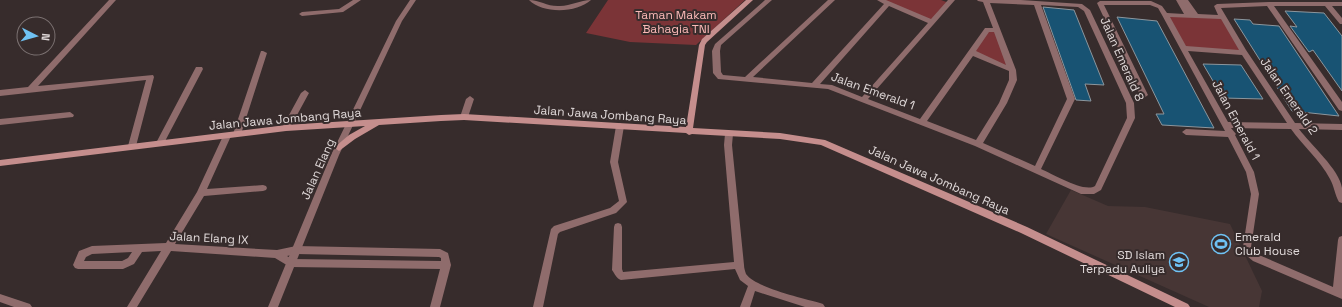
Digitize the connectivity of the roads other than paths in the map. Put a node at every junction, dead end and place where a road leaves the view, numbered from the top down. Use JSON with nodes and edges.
{"nodes":[{"id":1,"x":114,"y":0,"type":"edge"},
{"id":2,"x":358,"y":0,"type":"edge"},
{"id":3,"x":412,"y":0,"type":"edge"},
{"id":4,"x":532,"y":0,"type":"edge"},
{"id":5,"x":588,"y":0,"type":"edge"},
{"id":6,"x":750,"y":0,"type":"edge"},
{"id":7,"x":769,"y":0,"type":"edge"},
{"id":8,"x":832,"y":0,"type":"edge"},
{"id":9,"x":880,"y":0,"type":"edge"},
{"id":10,"x":941,"y":0,"type":"edge"},
{"id":11,"x":983,"y":0,"type":"edge"},
{"id":12,"x":1179,"y":0,"type":"edge"},
{"id":13,"x":1186,"y":0,"type":"edge"},
{"id":14,"x":950,"y":1,"type":"edge"},
{"id":15,"x":888,"y":4,"type":"junction"},
{"id":16,"x":1037,"y":4,"type":"junction"},
{"id":17,"x":1269,"y":4,"type":"junction"},
{"id":18,"x":1327,"y":4,"type":"junction"},
{"id":19,"x":1342,"y":4,"type":"edge"},
{"id":20,"x":302,"y":14,"type":"dead end"},
{"id":21,"x":1165,"y":15,"type":"junction"},
{"id":22,"x":1193,"y":16,"type":"junction"},
{"id":23,"x":1223,"y":17,"type":"junction"},
{"id":24,"x":932,"y":22,"type":"junction"},
{"id":25,"x":1342,"y":22,"type":"edge"},
{"id":26,"x":996,"y":30,"type":"junction"},
{"id":27,"x":1183,"y":48,"type":"junction"},
{"id":28,"x":1245,"y":52,"type":"junction"},
{"id":29,"x":263,"y":53,"type":"dead end"},
{"id":30,"x":973,"y":53,"type":"junction"},
{"id":31,"x":200,"y":69,"type":"dead end"},
{"id":32,"x":1012,"y":70,"type":"junction"},
{"id":33,"x":747,"y":79,"type":"junction"},
{"id":34,"x":815,"y":84,"type":"junction"},
{"id":35,"x":30,"y":90,"type":"junction"},
{"id":36,"x":0,"y":93,"type":"edge"},
{"id":37,"x":304,"y":93,"type":"dead end"},
{"id":38,"x":1144,"y":95,"type":"dead end"},
{"id":39,"x":470,"y":99,"type":"dead end"},
{"id":40,"x":864,"y":99,"type":"junction"},
{"id":41,"x":1342,"y":108,"type":"edge"},
{"id":42,"x":70,"y":115,"type":"dead end"},
{"id":43,"x":464,"y":117,"type":"junction"},
{"id":44,"x":0,"y":122,"type":"edge"},
{"id":45,"x":922,"y":122,"type":"junction"},
{"id":46,"x":352,"y":123,"type":"junction"},
{"id":47,"x":376,"y":123,"type":"junction"},
{"id":48,"x":1226,"y":125,"type":"junction"},
{"id":49,"x":620,"y":126,"type":"junction"},
{"id":50,"x":1293,"y":126,"type":"junction"},
{"id":51,"x":1342,"y":127,"type":"edge"},
{"id":52,"x":286,"y":128,"type":"junction"},
{"id":53,"x":688,"y":132,"type":"junction"},
{"id":54,"x":1186,"y":132,"type":"dead end"},
{"id":55,"x":237,"y":134,"type":"junction"},
{"id":56,"x":729,"y":134,"type":"junction"},
{"id":57,"x":1232,"y":134,"type":"junction"},
{"id":58,"x":227,"y":136,"type":"junction"},
{"id":59,"x":160,"y":143,"type":"junction"},
{"id":60,"x":978,"y":144,"type":"junction"},
{"id":61,"x":132,"y":146,"type":"junction"},
{"id":62,"x":339,"y":148,"type":"junction"},
{"id":63,"x":0,"y":163,"type":"edge"},
{"id":64,"x":1037,"y":170,"type":"junction"},
{"id":65,"x":263,"y":188,"type":"dead end"},
{"id":66,"x":1081,"y":191,"type":"joint"},
{"id":67,"x":201,"y":193,"type":"junction"},
{"id":68,"x":1342,"y":200,"type":"edge"},
{"id":69,"x":618,"y":227,"type":"dead end"},
{"id":70,"x":1342,"y":240,"type":"edge"},
{"id":71,"x":169,"y":247,"type":"junction"},
{"id":72,"x":139,"y":249,"type":"junction"},
{"id":73,"x":296,"y":250,"type":"junction"},
{"id":74,"x":277,"y":254,"type":"junction"},
{"id":75,"x":290,"y":263,"type":"junction"},
{"id":76,"x":446,"y":265,"type":"junction"},
{"id":77,"x":739,"y":265,"type":"junction"},
{"id":78,"x":753,"y":284,"type":"junction"},
{"id":79,"x":1340,"y":294,"type":"edge"},
{"id":80,"x":0,"y":298,"type":"edge"},
{"id":81,"x":27,"y":307,"type":"edge"},
{"id":82,"x":132,"y":307,"type":"edge"},
{"id":83,"x":273,"y":307,"type":"edge"},
{"id":84,"x":436,"y":307,"type":"edge"},
{"id":85,"x":538,"y":307,"type":"edge"},
{"id":86,"x":745,"y":307,"type":"edge"},
{"id":87,"x":820,"y":307,"type":"edge"},
{"id":88,"x":1185,"y":307,"type":"edge"}],
"edges":[{"from":1,"to":35,"type":"street"},
{"from":2,"to":20,"type":"street"},
{"from":3,"to":46,"type":"street","name":"Jalan Elang"},
{"from":4,"to":5,"type":"street"},
{"from":6,"to":53,"type":"main road"},
{"from":7,"to":33,"type":"street","name":"Jalan Emerald 1"},
{"from":8,"to":33,"type":"street"},
{"from":9,"to":15,"type":"street"},
{"from":10,"to":14,"type":"street"},
{"from":11,"to":16,"type":"street"},
{"from":11,"to":26,"type":"street"},
{"from":12,"to":22,"type":"street"},
{"from":13,"to":22,"type":"street"},
{"from":14,"to":24,"type":"street"},
{"from":15,"to":24,"type":"street"},
{"from":15,"to":34,"type":"street"},
{"from":16,"to":64,"type":"street"},
{"from":16,"to":66,"type":"street","name":"Jalan Emerald 8"},
{"from":17,"to":18,"type":"street"},
{"from":17,"to":23,"type":"street","name":"Jalan Emerald 2"},
{"from":17,"to":41,"type":"street"},
{"from":18,"to":19,"type":"street"},
{"from":18,"to":25,"type":"street"},
{"from":21,"to":22,"type":"street"},
{"from":21,"to":27,"type":"street","name":"Jalan Emerald 1"},
{"from":21,"to":38,"type":"street","name":"Jalan Emerald 1"},
{"from":22,"to":23,"type":"street"},
{"from":23,"to":28,"type":"street","name":"Jalan Emerald 2"},
{"from":24,"to":40,"type":"street"},
{"from":26,"to":30,"type":"street"},
{"from":26,"to":32,"type":"street"},
{"from":27,"to":28,"type":"street"},
{"from":27,"to":48,"type":"street","name":"Jalan Emerald 1"},
{"from":28,"to":50,"type":"street","name":"Jalan Emerald 2"},
{"from":29,"to":55,"type":"street"},
{"from":30,"to":32,"type":"street"},
{"from":30,"to":45,"type":"street"},
{"from":31,"to":59,"type":"street"},
{"from":32,"to":60,"type":"street"},
{"from":33,"to":34,"type":"street","name":"Jalan Emerald 1"},
{"from":34,"to":40,"type":"street","name":"Jalan Emerald 1"},
{"from":35,"to":36,"type":"street"},
{"from":35,"to":61,"type":"street"},
{"from":37,"to":52,"type":"street"},
{"from":39,"to":43,"type":"street"},
{"from":40,"to":45,"type":"street","name":"Jalan Emerald 1"},
{"from":42,"to":44,"type":"street"},
{"from":43,"to":47,"type":"main road","name":"Jalan Jawa Jombang Raya"},
{"from":43,"to":49,"type":"main road","name":"Jalan Jawa Jombang Raya"},
{"from":45,"to":60,"type":"street","name":"Jalan Emerald 1"},
{"from":46,"to":47,"type":"main road","name":"Jalan Jawa Jombang Raya"},
{"from":46,"to":52,"type":"main road","name":"Jalan Jawa Jombang Raya"},
{"from":46,"to":62,"type":"street","name":"Jalan Elang"},
{"from":47,"to":62,"type":"main road"},
{"from":48,"to":50,"type":"street"},
{"from":48,"to":57,"type":"street","name":"Jalan Emerald 1"},
{"from":49,"to":53,"type":"main road","name":"Jalan Jawa Jombang Raya"},
{"from":49,"to":85,"type":"street"},
{"from":50,"to":51,"type":"street"},
{"from":50,"to":68,"type":"street","name":"Jalan Emerald 2"},
{"from":52,"to":55,"type":"main road","name":"Jalan Jawa Jombang Raya"},
{"from":53,"to":56,"type":"main road","name":"Jalan Jawa Jombang Raya"},
{"from":54,"to":57,"type":"street"},
{"from":55,"to":58,"type":"main road","name":"Jalan Jawa Jombang Raya"},
{"from":56,"to":77,"type":"street"},
{"from":56,"to":88,"type":"main road","name":"Jalan Jawa Jombang Raya"},
{"from":57,"to":79,"type":"street","name":"Jalan Emerald 1"},
{"from":58,"to":59,"type":"main road","name":"Jalan Jawa Jombang Raya"},
{"from":58,"to":67,"type":"street"},
{"from":59,"to":61,"type":"main road","name":"Jalan Jawa Jombang Raya"},
{"from":60,"to":64,"type":"street","name":"Jalan Emerald 1"},
{"from":61,"to":63,"type":"main road","name":"Jalan Jawa Jombang Raya"},
{"from":62,"to":73,"type":"street","name":"Jalan Elang"},
{"from":64,"to":66,"type":"street","name":"Jalan Emerald 1"},
{"from":65,"to":67,"type":"street"},
{"from":67,"to":71,"type":"street"},
{"from":69,"to":77,"type":"street"},
{"from":70,"to":79,"type":"street"},
{"from":71,"to":72,"type":"street","name":"Jalan Elang IX"},
{"from":71,"to":74,"type":"street","name":"Jalan Elang IX"},
{"from":71,"to":82,"type":"street"},
{"from":72,"to":72,"type":"street","name":"Jalan Elang IX"},
{"from":73,"to":74,"type":"street","name":"Jalan Elang IX"},
{"from":73,"to":75,"type":"street","name":"Jalan Elang"},
{"from":73,"to":76,"type":"street","name":"Jalan Elang IX"},
{"from":74,"to":75,"type":"street"},
{"from":75,"to":76,"type":"street"},
{"from":75,"to":83,"type":"street","name":"Jalan Elang"},
{"from":76,"to":84,"type":"street"},
{"from":77,"to":78,"type":"street"},
{"from":78,"to":86,"type":"street"},
{"from":78,"to":87,"type":"street"},
{"from":80,"to":81,"type":"street"}]}
